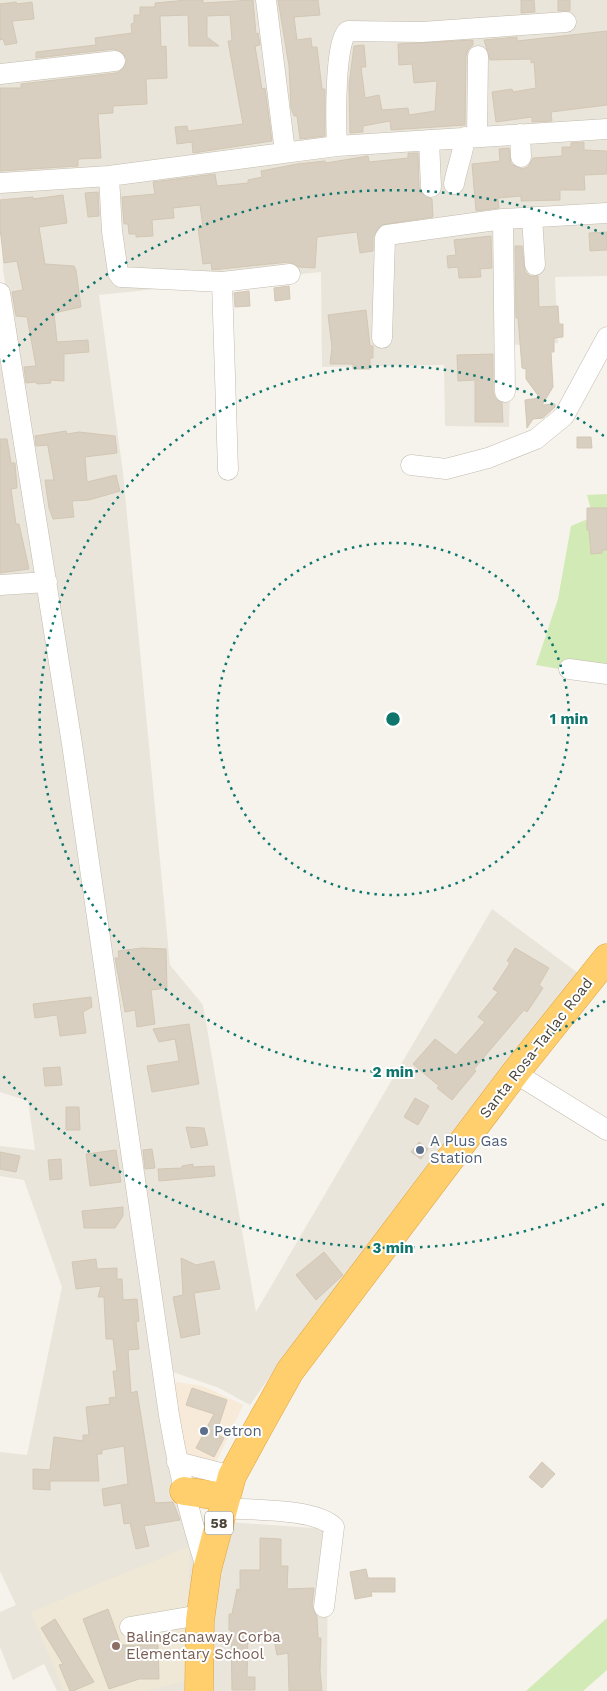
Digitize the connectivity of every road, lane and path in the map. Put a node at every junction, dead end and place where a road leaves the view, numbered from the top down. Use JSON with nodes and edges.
{"nodes":[{"id":1,"x":266,"y":0,"type":"edge"},
{"id":2,"x":566,"y":22,"type":"dead end"},
{"id":3,"x":478,"y":56,"type":"dead end"},
{"id":4,"x":115,"y":61,"type":"dead end"},
{"id":5,"x":0,"y":74,"type":"edge"},
{"id":6,"x":607,"y":128,"type":"edge"},
{"id":7,"x":520,"y":134,"type":"junction"},
{"id":8,"x":471,"y":137,"type":"junction"},
{"id":9,"x":429,"y":140,"type":"junction"},
{"id":10,"x":337,"y":146,"type":"junction"},
{"id":11,"x":286,"y":152,"type":"junction"},
{"id":12,"x":521,"y":157,"type":"dead end"},
{"id":13,"x":109,"y":176,"type":"junction"},
{"id":14,"x":0,"y":183,"type":"edge"},
{"id":15,"x":454,"y":184,"type":"dead end"},
{"id":16,"x":431,"y":187,"type":"dead end"},
{"id":17,"x":607,"y":213,"type":"edge"},
{"id":18,"x":532,"y":217,"type":"junction"},
{"id":19,"x":503,"y":219,"type":"junction"},
{"id":20,"x":535,"y":265,"type":"dead end"},
{"id":21,"x":290,"y":274,"type":"dead end"},
{"id":22,"x":222,"y":282,"type":"junction"},
{"id":23,"x":0,"y":293,"type":"edge"},
{"id":24,"x":607,"y":337,"type":"edge"},
{"id":25,"x":382,"y":338,"type":"dead end"},
{"id":26,"x":6,"y":374,"type":"edge"},
{"id":27,"x":505,"y":392,"type":"dead end"},
{"id":28,"x":411,"y":465,"type":"dead end"},
{"id":29,"x":228,"y":470,"type":"dead end"},
{"id":30,"x":46,"y":582,"type":"junction"},
{"id":31,"x":0,"y":585,"type":"edge"},
{"id":32,"x":569,"y":669,"type":"dead end"},
{"id":33,"x":607,"y":674,"type":"edge"},
{"id":34,"x":607,"y":958,"type":"edge"},
{"id":35,"x":515,"y":1073,"type":"junction"},
{"id":36,"x":607,"y":1130,"type":"edge"},
{"id":37,"x":177,"y":1462,"type":"junction"},
{"id":38,"x":184,"y":1491,"type":"junction"},
{"id":39,"x":226,"y":1493,"type":"junction"},
{"id":40,"x":207,"y":1570,"type":"junction"},
{"id":41,"x":324,"y":1607,"type":"dead end"},
{"id":42,"x":200,"y":1615,"type":"junction"},
{"id":43,"x":130,"y":1627,"type":"dead end"},
{"id":44,"x":200,"y":1691,"type":"edge"}],
"edges":[{"from":1,"to":11,"type":"street"},
{"from":2,"to":10,"type":"street"},
{"from":3,"to":8,"type":"street"},
{"from":4,"to":5,"type":"street"},
{"from":6,"to":7,"type":"street"},
{"from":7,"to":8,"type":"street"},
{"from":7,"to":12,"type":"street"},
{"from":8,"to":9,"type":"street"},
{"from":8,"to":15,"type":"street"},
{"from":9,"to":10,"type":"street"},
{"from":9,"to":16,"type":"street"},
{"from":10,"to":11,"type":"street"},
{"from":11,"to":13,"type":"street"},
{"from":13,"to":14,"type":"street"},
{"from":13,"to":22,"type":"street"},
{"from":17,"to":18,"type":"street"},
{"from":18,"to":19,"type":"street"},
{"from":18,"to":20,"type":"street"},
{"from":19,"to":25,"type":"street"},
{"from":19,"to":27,"type":"street"},
{"from":21,"to":22,"type":"street"},
{"from":22,"to":29,"type":"street"},
{"from":23,"to":26,"type":"street"},
{"from":24,"to":28,"type":"street"},
{"from":26,"to":30,"type":"street"},
{"from":30,"to":31,"type":"street"},
{"from":30,"to":37,"type":"street"},
{"from":32,"to":33,"type":"street"},
{"from":34,"to":35,"type":"highway","name":"Santa Rosa-Tarlac Road","number":"58"},
{"from":35,"to":36,"type":"street"},
{"from":35,"to":39,"type":"highway","name":"Santa Rosa-Tarlac Road","number":"58"},
{"from":37,"to":38,"type":"street"},
{"from":37,"to":39,"type":"street"},
{"from":38,"to":39,"type":"highway"},
{"from":38,"to":40,"type":"street"},
{"from":39,"to":40,"type":"highway","name":"Santa Rosa-Tarlac Road","number":"58"},
{"from":39,"to":41,"type":"street"},
{"from":40,"to":42,"type":"highway","name":"Santa Rosa-Tarlac Road","number":"58"},
{"from":42,"to":43,"type":"street"},
{"from":42,"to":44,"type":"highway","name":"Santa Rosa-Tarlac Road","number":"58"}]}
